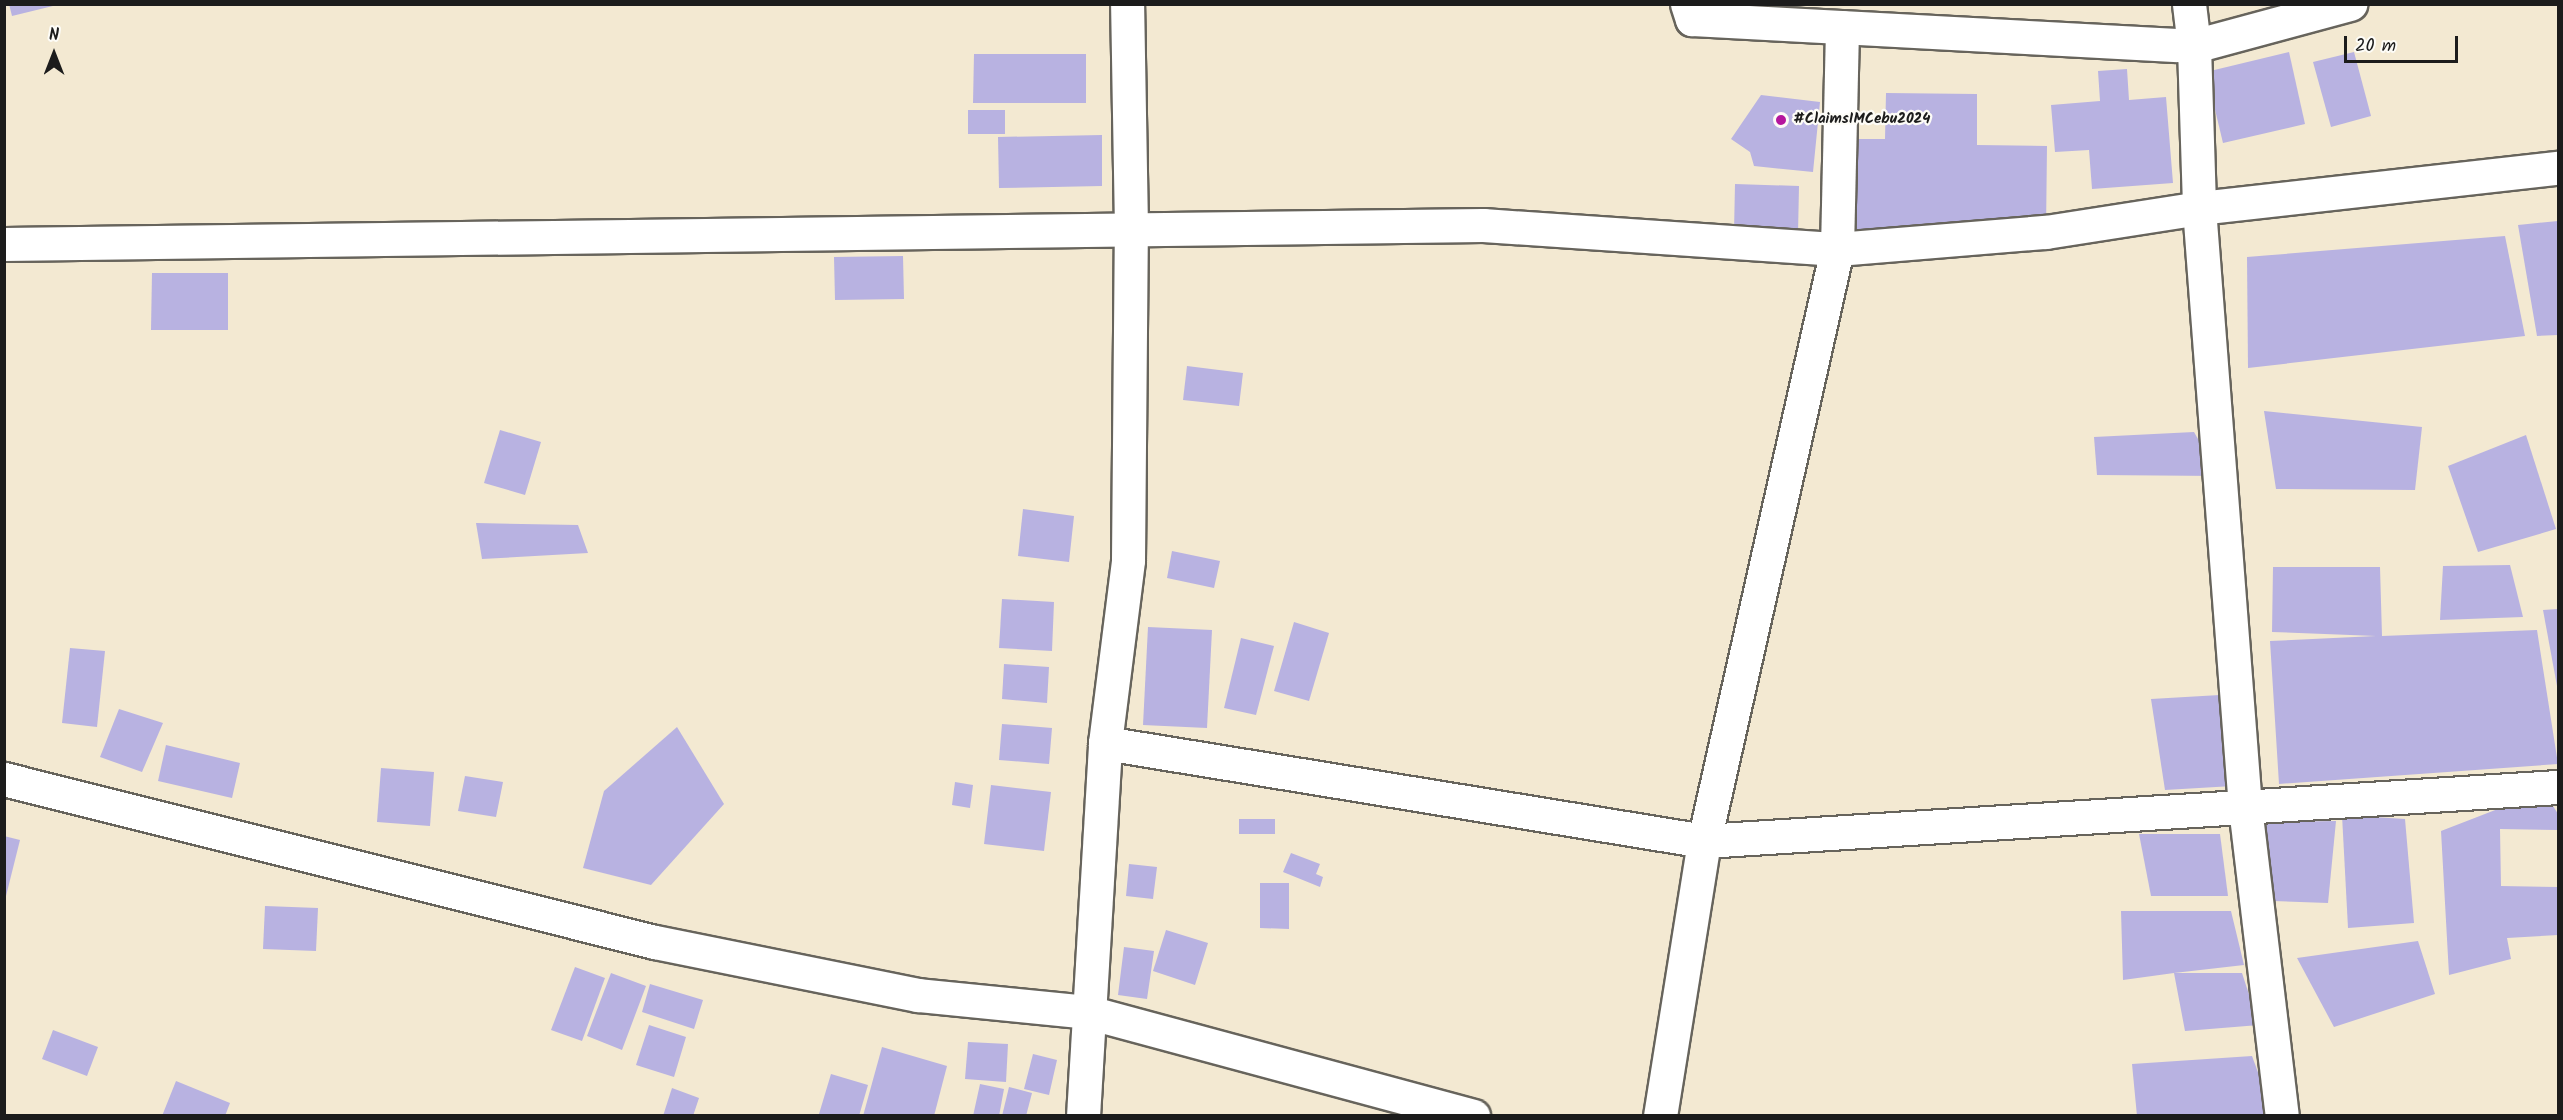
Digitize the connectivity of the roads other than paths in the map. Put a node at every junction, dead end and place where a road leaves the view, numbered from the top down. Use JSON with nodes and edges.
{"nodes":[{"id":1,"x":1127,"y":4,"type":"edge"},
{"id":2,"x":1687,"y":4,"type":"edge"},
{"id":3,"x":2189,"y":4,"type":"edge"},
{"id":4,"x":2350,"y":4,"type":"edge"},
{"id":5,"x":1842,"y":27,"type":"junction"},
{"id":6,"x":2194,"y":46,"type":"junction"},
{"id":7,"x":2559,"y":168,"type":"edge"},
{"id":8,"x":2199,"y":208,"type":"junction"},
{"id":9,"x":1131,"y":228,"type":"junction"},
{"id":10,"x":4,"y":244,"type":"edge"},
{"id":11,"x":1837,"y":249,"type":"junction"},
{"id":12,"x":1105,"y":743,"type":"junction"},
{"id":13,"x":4,"y":778,"type":"edge"},
{"id":14,"x":2559,"y":787,"type":"edge"},
{"id":15,"x":2245,"y":807,"type":"junction"},
{"id":16,"x":1704,"y":841,"type":"junction"},
{"id":17,"x":1088,"y":1012,"type":"junction"},
{"id":18,"x":1083,"y":1116,"type":"edge"},
{"id":19,"x":1473,"y":1116,"type":"edge"},
{"id":20,"x":1660,"y":1116,"type":"edge"},
{"id":21,"x":2282,"y":1116,"type":"edge"}],
"edges":[{"from":1,"to":9,"type":"street"},
{"from":2,"to":5,"type":"street"},
{"from":3,"to":6,"type":"street"},
{"from":4,"to":6,"type":"street"},
{"from":5,"to":6,"type":"street"},
{"from":5,"to":11,"type":"street"},
{"from":6,"to":8,"type":"street"},
{"from":7,"to":8,"type":"street"},
{"from":8,"to":11,"type":"street"},
{"from":8,"to":15,"type":"street"},
{"from":9,"to":10,"type":"street"},
{"from":9,"to":11,"type":"street"},
{"from":9,"to":12,"type":"street"},
{"from":11,"to":16,"type":"street"},
{"from":12,"to":16,"type":"street"},
{"from":12,"to":17,"type":"street"},
{"from":13,"to":17,"type":"street"},
{"from":14,"to":15,"type":"street"},
{"from":15,"to":16,"type":"street"},
{"from":15,"to":21,"type":"street"},
{"from":16,"to":20,"type":"street"},
{"from":17,"to":18,"type":"street"},
{"from":17,"to":19,"type":"street"}]}
